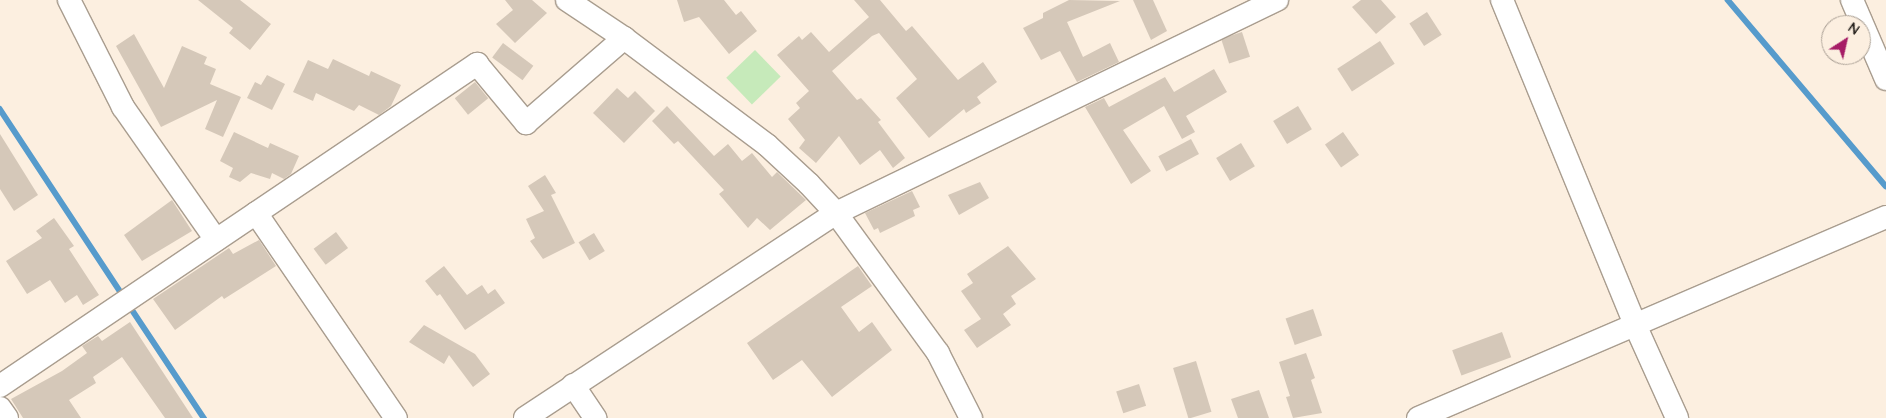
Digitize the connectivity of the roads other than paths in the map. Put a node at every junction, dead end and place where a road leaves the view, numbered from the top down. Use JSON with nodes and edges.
{"nodes":[{"id":1,"x":69,"y":0,"type":"edge"},
{"id":2,"x":567,"y":0,"type":"edge"},
{"id":3,"x":1277,"y":0,"type":"edge"},
{"id":4,"x":1502,"y":0,"type":"edge"},
{"id":5,"x":1852,"y":0,"type":"edge"},
{"id":6,"x":1243,"y":6,"type":"edge"},
{"id":7,"x":594,"y":7,"type":"edge"},
{"id":8,"x":624,"y":38,"type":"junction"},
{"id":9,"x":1886,"y":79,"type":"edge"},
{"id":10,"x":256,"y":213,"type":"junction"},
{"id":11,"x":836,"y":213,"type":"junction"},
{"id":12,"x":1886,"y":217,"type":"edge"},
{"id":13,"x":216,"y":240,"type":"junction"},
{"id":14,"x":1636,"y":327,"type":"junction"},
{"id":15,"x":573,"y":385,"type":"junction"},
{"id":16,"x":0,"y":386,"type":"edge"},
{"id":17,"x":0,"y":408,"type":"edge"},
{"id":18,"x":7,"y":418,"type":"edge"},
{"id":19,"x":396,"y":418,"type":"edge"},
{"id":20,"x":525,"y":418,"type":"edge"},
{"id":21,"x":595,"y":418,"type":"edge"},
{"id":22,"x":971,"y":418,"type":"edge"},
{"id":23,"x":1418,"y":418,"type":"edge"},
{"id":24,"x":1677,"y":418,"type":"edge"}],
"edges":[{"from":1,"to":13,"type":"street"},
{"from":2,"to":7,"type":"street"},
{"from":3,"to":6,"type":"street"},
{"from":4,"to":14,"type":"street"},
{"from":5,"to":9,"type":"street"},
{"from":6,"to":11,"type":"street"},
{"from":7,"to":8,"type":"street"},
{"from":8,"to":10,"type":"street"},
{"from":8,"to":11,"type":"street"},
{"from":10,"to":13,"type":"street"},
{"from":10,"to":19,"type":"street"},
{"from":11,"to":15,"type":"street"},
{"from":11,"to":22,"type":"street"},
{"from":12,"to":14,"type":"street"},
{"from":13,"to":16,"type":"street"},
{"from":14,"to":23,"type":"street"},
{"from":14,"to":24,"type":"street"},
{"from":15,"to":20,"type":"street"},
{"from":15,"to":21,"type":"street"},
{"from":17,"to":18,"type":"street"}]}
